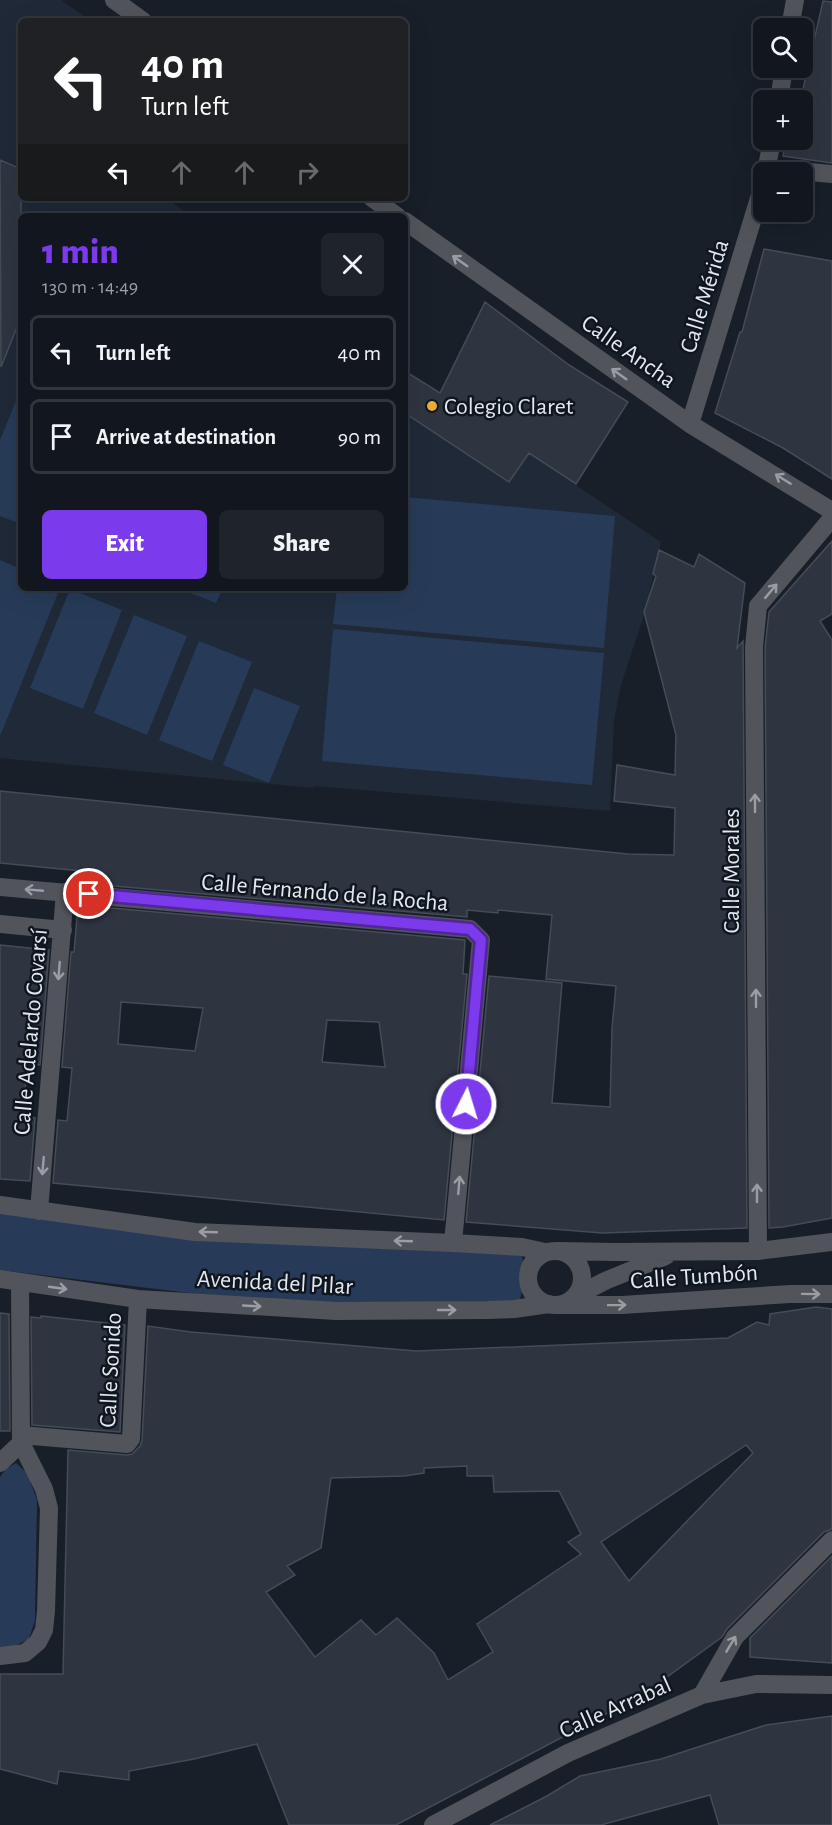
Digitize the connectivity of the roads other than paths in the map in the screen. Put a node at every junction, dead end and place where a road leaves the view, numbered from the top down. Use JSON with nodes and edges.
{"nodes":[{"id":1,"x":114,"y":0,"type":"edge"},
{"id":2,"x":795,"y":0,"type":"edge"},
{"id":3,"x":139,"y":18,"type":"edge"},
{"id":4,"x":792,"y":18,"type":"edge"},
{"id":5,"x":813,"y":174,"type":"edge"},
{"id":6,"x":832,"y":174,"type":"edge"},
{"id":7,"x":376,"y":201,"type":"edge"},
{"id":8,"x":394,"y":213,"type":"edge"},
{"id":9,"x":753,"y":217,"type":"edge"},
{"id":10,"x":408,"y":223,"type":"edge"},
{"id":11,"x":690,"y":424,"type":"junction"},
{"id":12,"x":832,"y":511,"type":"edge"},
{"id":13,"x":832,"y":518,"type":"edge"},
{"id":14,"x":0,"y":887,"type":"edge"},
{"id":15,"x":65,"y":892,"type":"junction"},
{"id":16,"x":0,"y":924,"type":"edge"},
{"id":17,"x":63,"y":930,"type":"junction"},
{"id":18,"x":0,"y":1205,"type":"edge"},
{"id":19,"x":39,"y":1211,"type":"junction"},
{"id":20,"x":832,"y":1242,"type":"edge"},
{"id":21,"x":453,"y":1243,"type":"junction"},
{"id":22,"x":552,"y":1251,"type":"junction"},
{"id":23,"x":758,"y":1251,"type":"junction"},
{"id":24,"x":676,"y":1252,"type":"junction"},
{"id":25,"x":0,"y":1279,"type":"edge"},
{"id":26,"x":20,"y":1282,"type":"junction"},
{"id":27,"x":832,"y":1294,"type":"edge"},
{"id":28,"x":138,"y":1299,"type":"junction"},
{"id":29,"x":561,"y":1302,"type":"junction"},
{"id":30,"x":21,"y":1439,"type":"junction"},
{"id":31,"x":0,"y":1463,"type":"edge"},
{"id":32,"x":832,"y":1540,"type":"edge"},
{"id":33,"x":0,"y":1656,"type":"edge"},
{"id":34,"x":832,"y":1685,"type":"edge"},
{"id":35,"x":702,"y":1695,"type":"junction"},
{"id":36,"x":433,"y":1825,"type":"edge"}],
"edges":[{"from":1,"to":3,"type":"street"},
{"from":2,"to":4,"type":"street"},
{"from":5,"to":6,"type":"street"},
{"from":7,"to":8,"type":"street"},
{"from":9,"to":11,"type":"street","name":"Calle Mérida"},
{"from":11,"to":10,"type":"street","name":"Calle Ancha","one_way":true},
{"from":12,"to":11,"type":"street","name":"Calle Ancha","one_way":true},
{"from":23,"to":13,"type":"street","name":"Calle Morales","one_way":true},
{"from":15,"to":14,"type":"street","name":"Calle Fernando de la Rocha","one_way":true},
{"from":15,"to":17,"type":"street","name":"Calle Adelardo Covarsí"},
{"from":21,"to":15,"type":"street","name":"Calle Fernando de la Rocha","one_way":true},
{"from":16,"to":17,"type":"street"},
{"from":17,"to":19,"type":"street","name":"Calle Adelardo Covarsí","one_way":true},
{"from":18,"to":19,"type":"street","name":"Avenida del Pilar"},
{"from":21,"to":19,"type":"street","name":"Avenida del Pilar","one_way":true},
{"from":20,"to":23,"type":"street","name":"Avenida del Pilar"},
{"from":21,"to":22,"type":"street","name":"Avenida del Pilar"},
{"from":22,"to":24,"type":"street","name":"Avenida del Pilar"},
{"from":22,"to":29,"type":"street"},
{"from":22,"to":29,"type":"street"},
{"from":23,"to":24,"type":"street","name":"Avenida del Pilar"},
{"from":24,"to":29,"type":"street","name":"Avenida del Pilar"},
{"from":25,"to":26,"type":"street","name":"Avenida del Pilar"},
{"from":26,"to":28,"type":"street","name":"Avenida del Pilar","one_way":true},
{"from":26,"to":30,"type":"street"},
{"from":29,"to":27,"type":"street","name":"Calle Tumbón","one_way":true},
{"from":28,"to":29,"type":"street","name":"Avenida del Pilar","one_way":true},
{"from":28,"to":30,"type":"street","name":"Calle Sonido"},
{"from":30,"to":31,"type":"street"},
{"from":30,"to":33,"type":"street"},
{"from":35,"to":32,"type":"street","one_way":true},
{"from":34,"to":35,"type":"street","name":"Calle Arrabal"},
{"from":35,"to":36,"type":"street","name":"Calle Arrabal"}]}
